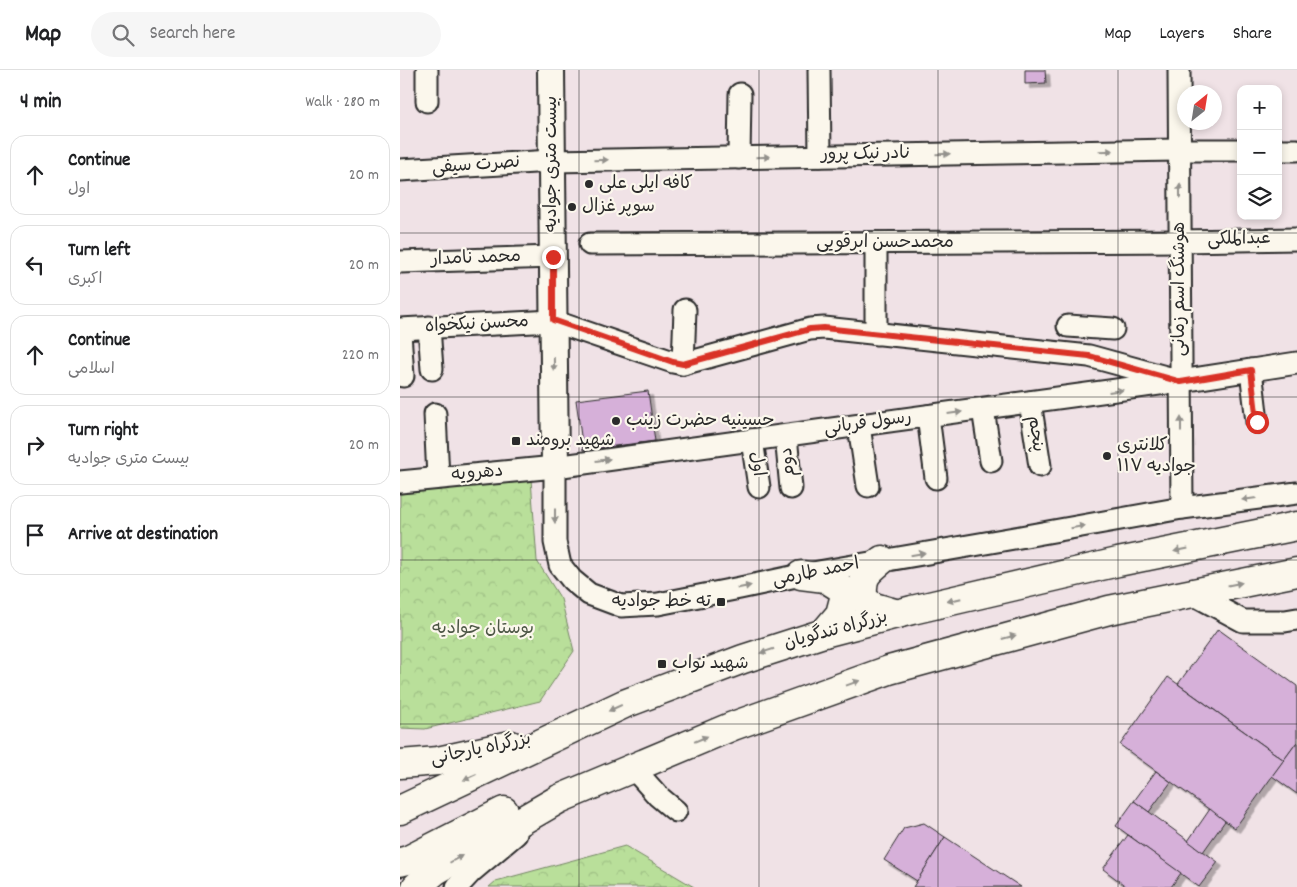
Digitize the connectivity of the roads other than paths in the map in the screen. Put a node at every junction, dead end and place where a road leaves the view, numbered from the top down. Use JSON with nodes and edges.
{"nodes":[{"id":1,"x":426,"y":70,"type":"edge"},
{"id":2,"x":551,"y":70,"type":"edge"},
{"id":3,"x":819,"y":70,"type":"edge"},
{"id":4,"x":1179,"y":70,"type":"edge"},
{"id":5,"x":740,"y":94,"type":"dead end"},
{"id":6,"x":427,"y":102,"type":"dead end"},
{"id":7,"x":1179,"y":150,"type":"junction"},
{"id":8,"x":1237,"y":150,"type":"edge"},
{"id":9,"x":1282,"y":150,"type":"edge"},
{"id":10,"x":1297,"y":150,"type":"edge"},
{"id":11,"x":820,"y":156,"type":"junction"},
{"id":12,"x":739,"y":158,"type":"junction"},
{"id":13,"x":552,"y":161,"type":"junction"},
{"id":14,"x":400,"y":170,"type":"edge"},
{"id":15,"x":1297,"y":239,"type":"edge"},
{"id":16,"x":1180,"y":242,"type":"junction"},
{"id":17,"x":876,"y":243,"type":"junction"},
{"id":18,"x":590,"y":244,"type":"dead end"},
{"id":19,"x":553,"y":257,"type":"junction"},
{"id":20,"x":400,"y":262,"type":"edge"},
{"id":21,"x":685,"y":310,"type":"dead end"},
{"id":22,"x":553,"y":320,"type":"junction"},
{"id":23,"x":1068,"y":326,"type":"dead end"},
{"id":24,"x":429,"y":328,"type":"junction"},
{"id":25,"x":400,"y":329,"type":"edge"},
{"id":26,"x":400,"y":333,"type":"edge"},
{"id":27,"x":876,"y":334,"type":"junction"},
{"id":28,"x":1089,"y":356,"type":"junction"},
{"id":29,"x":1297,"y":363,"type":"edge"},
{"id":30,"x":683,"y":364,"type":"junction"},
{"id":31,"x":432,"y":369,"type":"dead end"},
{"id":32,"x":1251,"y":370,"type":"junction"},
{"id":33,"x":403,"y":376,"type":"dead end"},
{"id":34,"x":1181,"y":382,"type":"junction"},
{"id":35,"x":1030,"y":402,"type":"junction"},
{"id":36,"x":983,"y":409,"type":"junction"},
{"id":37,"x":435,"y":414,"type":"dead end"},
{"id":38,"x":928,"y":416,"type":"junction"},
{"id":39,"x":1257,"y":422,"type":"dead end"},
{"id":40,"x":860,"y":426,"type":"junction"},
{"id":41,"x":786,"y":436,"type":"junction"},
{"id":42,"x":752,"y":440,"type":"junction"},
{"id":43,"x":991,"y":461,"type":"dead end"},
{"id":44,"x":1040,"y":466,"type":"dead end"},
{"id":45,"x":554,"y":467,"type":"junction"},
{"id":46,"x":438,"y":478,"type":"junction"},
{"id":47,"x":936,"y":478,"type":"dead end"},
{"id":48,"x":400,"y":482,"type":"edge"},
{"id":49,"x":868,"y":486,"type":"dead end"},
{"id":50,"x":759,"y":487,"type":"dead end"},
{"id":51,"x":791,"y":488,"type":"dead end"},
{"id":52,"x":1297,"y":493,"type":"edge"},
{"id":53,"x":1182,"y":508,"type":"junction"},
{"id":54,"x":1297,"y":526,"type":"edge"},
{"id":55,"x":882,"y":560,"type":"junction"},
{"id":56,"x":1297,"y":572,"type":"edge"},
{"id":57,"x":801,"y":575,"type":"junction"},
{"id":58,"x":1190,"y":593,"type":"junction"},
{"id":59,"x":898,"y":614,"type":"junction"},
{"id":60,"x":1297,"y":619,"type":"edge"},
{"id":61,"x":824,"y":632,"type":"junction"},
{"id":62,"x":561,"y":733,"type":"junction"},
{"id":63,"x":668,"y":753,"type":"junction"},
{"id":64,"x":400,"y":764,"type":"edge"},
{"id":65,"x":633,"y":768,"type":"junction"},
{"id":66,"x":551,"y":795,"type":"junction"},
{"id":67,"x":400,"y":810,"type":"edge"},
{"id":68,"x":676,"y":811,"type":"dead end"},
{"id":69,"x":400,"y":862,"type":"edge"},
{"id":70,"x":416,"y":887,"type":"edge"},
{"id":71,"x":457,"y":887,"type":"edge"}],
"edges":[{"from":1,"to":6,"type":"street"},
{"from":2,"to":13,"type":"main road","name":"بیست متری جوادیه"},
{"from":3,"to":11,"type":"street"},
{"from":4,"to":7,"type":"street","name":"هوشنگ اسم زمانی"},
{"from":5,"to":12,"type":"street"},
{"from":7,"to":8,"type":"street","name":"نادر نیک پرور"},
{"from":11,"to":7,"type":"street","name":"نادر نیک پرور","one_way":true},
{"from":16,"to":7,"type":"street","name":"هوشنگ اسم زمانی","one_way":true},
{"from":9,"to":10,"type":"street"},
{"from":12,"to":11,"type":"street","name":"نادر نیک پرور","one_way":true},
{"from":13,"to":12,"type":"street","name":"نادر نیک پرور","one_way":true},
{"from":13,"to":14,"type":"street","name":"نصرت سیفی"},
{"from":13,"to":19,"type":"main road","name":"بیست متری جوادیه"},
{"from":15,"to":16,"type":"street","name":"عبدالملکی"},
{"from":16,"to":17,"type":"street","name":"محمدحسن ابرقویی"},
{"from":16,"to":34,"type":"street","name":"هوشنگ اسم زمانی"},
{"from":17,"to":18,"type":"street","name":"محمدحسن ابرقویی"},
{"from":17,"to":27,"type":"street"},
{"from":19,"to":20,"type":"street","name":"محمد نامدار"},
{"from":19,"to":22,"type":"main road","name":"بیست متری جوادیه"},
{"from":21,"to":30,"type":"street"},
{"from":22,"to":24,"type":"street","name":"محسن نیکخواه"},
{"from":22,"to":30,"type":"street"},
{"from":22,"to":45,"type":"main road","name":"بیست متری جوادیه","one_way":true},
{"from":23,"to":28,"type":"street"},
{"from":24,"to":25,"type":"street","name":"محسن نیکخواه"},
{"from":24,"to":31,"type":"street"},
{"from":26,"to":33,"type":"street"},
{"from":27,"to":28,"type":"street"},
{"from":27,"to":30,"type":"street"},
{"from":28,"to":34,"type":"street"},
{"from":29,"to":32,"type":"street","name":"رسول قربانی"},
{"from":32,"to":34,"type":"street","name":"رسول قربانی"},
{"from":32,"to":39,"type":"street"},
{"from":35,"to":34,"type":"street","name":"رسول قربانی","one_way":true},
{"from":53,"to":34,"type":"street","name":"هوشنگ اسم زمانی","one_way":true},
{"from":35,"to":36,"type":"street","name":"رسول قربانی"},
{"from":35,"to":44,"type":"street","name":"پنجم"},
{"from":38,"to":36,"type":"street","name":"رسول قربانی","one_way":true},
{"from":36,"to":43,"type":"street"},
{"from":37,"to":46,"type":"street"},
{"from":38,"to":40,"type":"street","name":"رسول قربانی"},
{"from":38,"to":47,"type":"street"},
{"from":40,"to":41,"type":"street","name":"رسول قربانی"},
{"from":40,"to":49,"type":"street"},
{"from":41,"to":42,"type":"street","name":"رسول قربانی"},
{"from":41,"to":51,"type":"street","name":"دوم"},
{"from":45,"to":42,"type":"street","name":"رسول قربانی","one_way":true},
{"from":42,"to":50,"type":"street","name":"اول"},
{"from":45,"to":46,"type":"street","name":"دهرویه"},
{"from":45,"to":57,"type":"street","name":"احمد طارمی","one_way":true},
{"from":46,"to":48,"type":"street","name":"دهرویه"},
{"from":52,"to":53,"type":"street","name":"احمد طارمی","one_way":true},
{"from":55,"to":53,"type":"street","name":"احمد طارمی","one_way":true},
{"from":54,"to":59,"type":"highway","name":"بزرگراه تندگویان","one_way":true},
{"from":55,"to":57,"type":"street","name":"احمد طارمی"},
{"from":55,"to":59,"type":"highway"},
{"from":58,"to":56,"type":"highway","one_way":true},
{"from":57,"to":61,"type":"highway"},
{"from":58,"to":60,"type":"street"},
{"from":63,"to":58,"type":"highway","one_way":true},
{"from":59,"to":61,"type":"highway","name":"بزرگراه تندگویان"},
{"from":61,"to":62,"type":"highway","name":"بزرگراه تندگویان","one_way":true},
{"from":62,"to":64,"type":"highway","name":"بزرگراه یارجانی"},
{"from":62,"to":67,"type":"highway","name":"بزرگراه تندگویان","one_way":true},
{"from":63,"to":65,"type":"highway"},
{"from":63,"to":66,"type":"highway"},
{"from":65,"to":66,"type":"highway"},
{"from":65,"to":68,"type":"street"},
{"from":66,"to":69,"type":"highway"},
{"from":70,"to":66,"type":"highway","one_way":true},
{"from":66,"to":71,"type":"street"}]}
